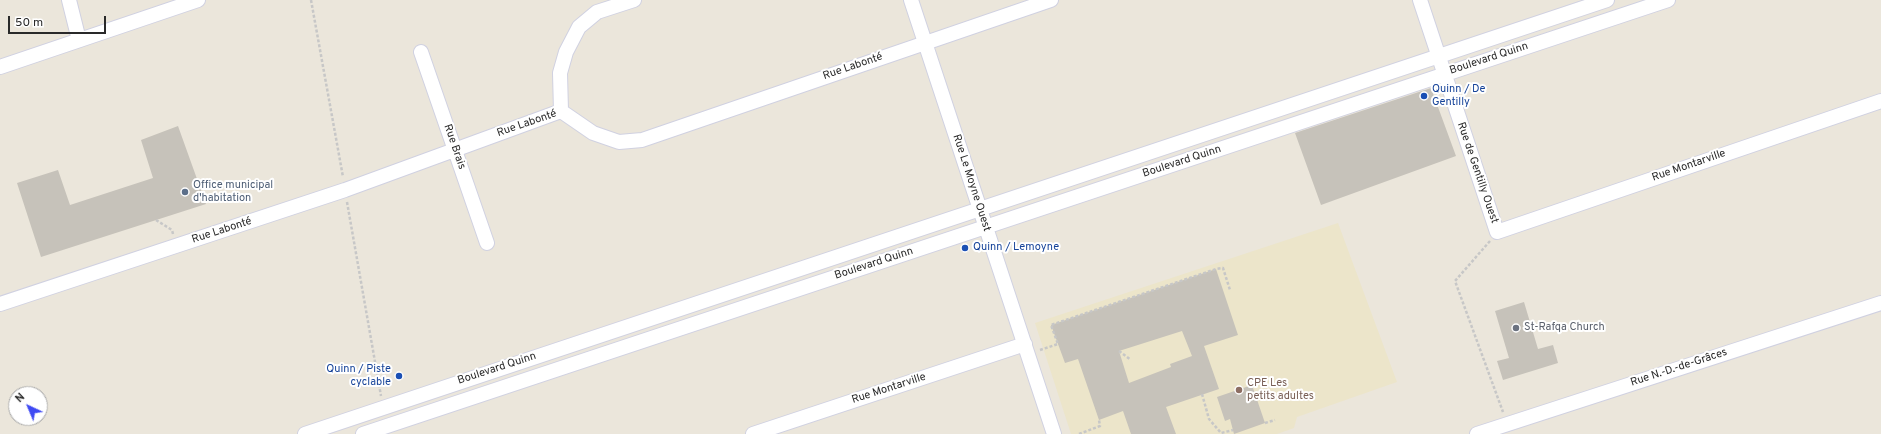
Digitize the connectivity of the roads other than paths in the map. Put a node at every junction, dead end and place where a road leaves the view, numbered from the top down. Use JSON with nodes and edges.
{"nodes":[{"id":1,"x":69,"y":0,"type":"edge"},
{"id":2,"x":198,"y":0,"type":"edge"},
{"id":3,"x":634,"y":0,"type":"edge"},
{"id":4,"x":911,"y":0,"type":"edge"},
{"id":5,"x":1051,"y":0,"type":"edge"},
{"id":6,"x":1420,"y":0,"type":"edge"},
{"id":7,"x":1607,"y":0,"type":"edge"},
{"id":8,"x":1668,"y":0,"type":"edge"},
{"id":9,"x":78,"y":40,"type":"junction"},
{"id":10,"x":925,"y":42,"type":"junction"},
{"id":11,"x":421,"y":52,"type":"dead end"},
{"id":12,"x":1439,"y":56,"type":"junction"},
{"id":13,"x":0,"y":67,"type":"edge"},
{"id":14,"x":1444,"y":74,"type":"junction"},
{"id":15,"x":1881,"y":101,"type":"edge"},
{"id":16,"x":561,"y":111,"type":"junction"},
{"id":17,"x":455,"y":150,"type":"junction"},
{"id":18,"x":979,"y":209,"type":"junction"},
{"id":19,"x":985,"y":227,"type":"junction"},
{"id":20,"x":1497,"y":232,"type":"joint"},
{"id":21,"x":487,"y":243,"type":"dead end"},
{"id":22,"x":1881,"y":303,"type":"edge"},
{"id":23,"x":0,"y":304,"type":"edge"},
{"id":24,"x":689,"y":305,"type":"junction"},
{"id":25,"x":696,"y":324,"type":"junction"},
{"id":26,"x":1026,"y":349,"type":"junction"},
{"id":27,"x":306,"y":434,"type":"edge"},
{"id":28,"x":363,"y":434,"type":"edge"},
{"id":29,"x":753,"y":434,"type":"edge"},
{"id":30,"x":1054,"y":434,"type":"edge"},
{"id":31,"x":1477,"y":434,"type":"edge"}],
"edges":[{"from":1,"to":9,"type":"street"},
{"from":2,"to":9,"type":"street"},
{"from":3,"to":16,"type":"street"},
{"from":4,"to":10,"type":"street","name":"Rue Le Moyne Ouest"},
{"from":5,"to":10,"type":"street","name":"Rue Labonté"},
{"from":6,"to":12,"type":"street","name":"Rue de Gentilly Ouest"},
{"from":7,"to":12,"type":"street","name":"Boulevard Quinn"},
{"from":8,"to":14,"type":"street","name":"Boulevard Quinn"},
{"from":9,"to":13,"type":"street"},
{"from":10,"to":16,"type":"street","name":"Rue Labonté"},
{"from":10,"to":18,"type":"street","name":"Rue Le Moyne Ouest"},
{"from":11,"to":17,"type":"street","name":"Rue Brais"},
{"from":12,"to":14,"type":"street","name":"Rue de Gentilly Ouest"},
{"from":12,"to":18,"type":"street","name":"Boulevard Quinn"},
{"from":14,"to":19,"type":"street","name":"Boulevard Quinn"},
{"from":14,"to":20,"type":"street","name":"Rue de Gentilly Ouest"},
{"from":15,"to":20,"type":"street","name":"Rue Montarville"},
{"from":16,"to":17,"type":"street","name":"Rue Labonté"},
{"from":17,"to":21,"type":"street","name":"Rue Brais"},
{"from":17,"to":23,"type":"street","name":"Rue Labonté"},
{"from":18,"to":19,"type":"street","name":"Rue Le Moyne Ouest"},
{"from":18,"to":24,"type":"street","name":"Boulevard Quinn"},
{"from":19,"to":25,"type":"street","name":"Boulevard Quinn"},
{"from":19,"to":26,"type":"street","name":"Rue Le Moyne Ouest"},
{"from":22,"to":31,"type":"street","name":"Rue N.-D.-de-Grâces"},
{"from":24,"to":25,"type":"street"},
{"from":24,"to":27,"type":"street","name":"Boulevard Quinn"},
{"from":25,"to":28,"type":"street","name":"Boulevard Quinn"},
{"from":26,"to":29,"type":"street","name":"Rue Montarville"},
{"from":26,"to":30,"type":"street","name":"Rue Le Moyne Ouest"}]}
